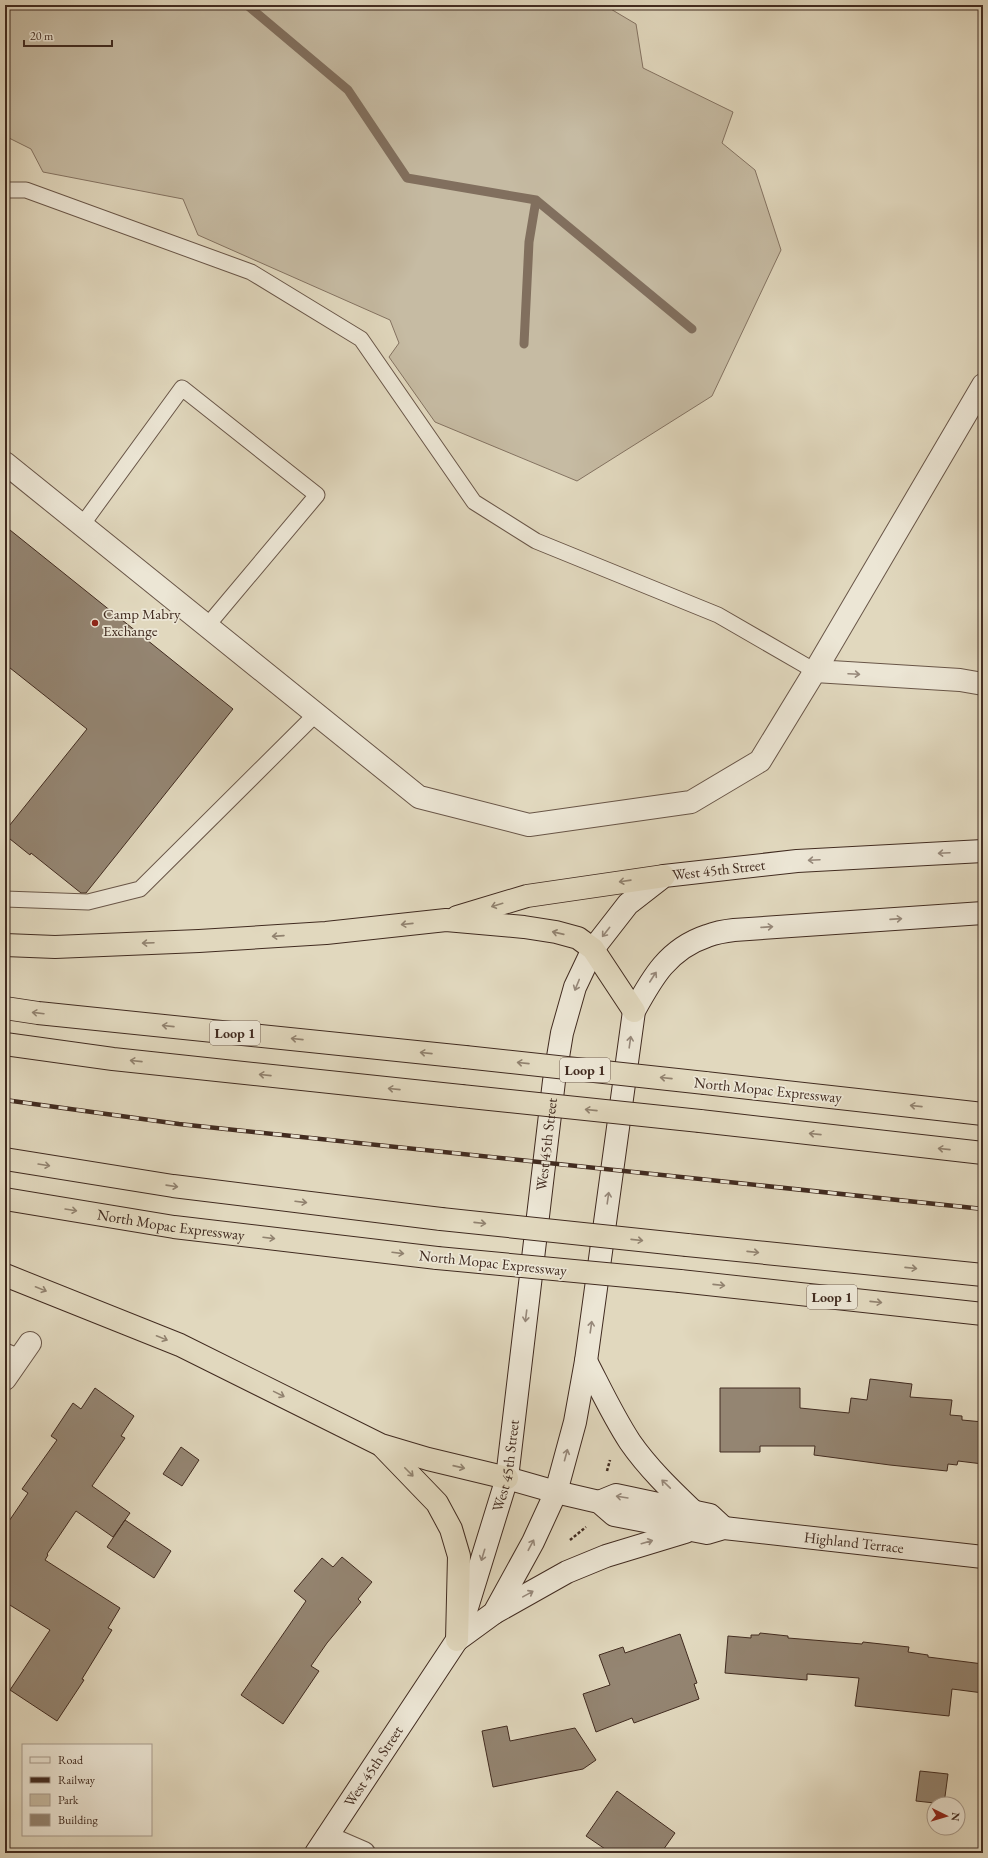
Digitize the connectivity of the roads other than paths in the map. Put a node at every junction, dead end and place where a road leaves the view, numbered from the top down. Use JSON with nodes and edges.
{"nodes":[{"id":1,"x":5,"y":190,"type":"edge"},
{"id":2,"x":983,"y":385,"type":"edge"},
{"id":3,"x":5,"y":462,"type":"edge"},
{"id":4,"x":82,"y":525,"type":"junction"},
{"id":5,"x":207,"y":626,"type":"junction"},
{"id":6,"x":815,"y":671,"type":"junction"},
{"id":7,"x":983,"y":684,"type":"edge"},
{"id":8,"x":316,"y":714,"type":"junction"},
{"id":9,"x":983,"y":851,"type":"edge"},
{"id":10,"x":664,"y":876,"type":"junction"},
{"id":11,"x":5,"y":899,"type":"edge"},
{"id":12,"x":983,"y":913,"type":"edge"},
{"id":13,"x":446,"y":920,"type":"junction"},
{"id":14,"x":5,"y":945,"type":"edge"},
{"id":15,"x":593,"y":949,"type":"junction"},
{"id":16,"x":5,"y":1008,"type":"edge"},
{"id":17,"x":634,"y":1011,"type":"junction"},
{"id":18,"x":5,"y":1044,"type":"edge"},
{"id":19,"x":983,"y":1114,"type":"edge"},
{"id":20,"x":983,"y":1153,"type":"edge"},
{"id":21,"x":5,"y":1159,"type":"edge"},
{"id":22,"x":5,"y":1199,"type":"edge"},
{"id":23,"x":5,"y":1275,"type":"edge"},
{"id":24,"x":983,"y":1275,"type":"edge"},
{"id":25,"x":983,"y":1314,"type":"edge"},
{"id":26,"x":18,"y":1350,"type":"edge"},
{"id":27,"x":586,"y":1361,"type":"junction"},
{"id":28,"x":5,"y":1379,"type":"edge"},
{"id":29,"x":381,"y":1445,"type":"junction"},
{"id":30,"x":507,"y":1478,"type":"junction"},
{"id":31,"x":556,"y":1492,"type":"junction"},
{"id":32,"x":693,"y":1521,"type":"junction"},
{"id":33,"x":983,"y":1557,"type":"edge"},
{"id":34,"x":494,"y":1613,"type":"junction"},
{"id":35,"x":457,"y":1640,"type":"junction"},
{"id":36,"x":322,"y":1845,"type":"edge"},
{"id":37,"x":364,"y":1853,"type":"edge"}],
"edges":[{"from":1,"to":6,"type":"lane"},
{"from":2,"to":6,"type":"main road"},
{"from":3,"to":4,"type":"main road"},
{"from":4,"to":5,"type":"main road"},
{"from":4,"to":5,"type":"lane"},
{"from":5,"to":8,"type":"main road"},
{"from":6,"to":7,"type":"main road","one_way":true},
{"from":6,"to":8,"type":"main road"},
{"from":8,"to":11,"type":"lane"},
{"from":9,"to":10,"type":"main road","name":"West 45th Street","one_way":true},
{"from":10,"to":13,"type":"highway","one_way":true},
{"from":10,"to":15,"type":"main road","name":"West 45th Street","one_way":true},
{"from":17,"to":12,"type":"main road","name":"West 45th Street","one_way":true},
{"from":13,"to":14,"type":"highway","one_way":true},
{"from":15,"to":13,"type":"highway","one_way":true},
{"from":15,"to":17,"type":"highway"},
{"from":15,"to":30,"type":"main road","name":"West 45th Street","one_way":true},
{"from":19,"to":16,"type":"highway","name":"North Mopac Expressway","number":"Loop 1","one_way":true,"bridge":true},
{"from":27,"to":17,"type":"main road","name":"West 45th Street","one_way":true},
{"from":20,"to":18,"type":"highway","one_way":true,"bridge":true},
{"from":21,"to":24,"type":"highway","one_way":true,"bridge":true},
{"from":22,"to":25,"type":"highway","name":"North Mopac Expressway","number":"Loop 1","one_way":true,"bridge":true},
{"from":23,"to":29,"type":"highway","one_way":true},
{"from":26,"to":28,"type":"main road"},
{"from":31,"to":27,"type":"main road","name":"West 45th Street","one_way":true},
{"from":32,"to":27,"type":"main road","one_way":true},
{"from":29,"to":30,"type":"highway","one_way":true},
{"from":29,"to":35,"type":"highway","one_way":true},
{"from":30,"to":31,"type":"main road","name":"Highland Terrace"},
{"from":30,"to":35,"type":"main road","name":"West 45th Street","one_way":true},
{"from":31,"to":32,"type":"main road","name":"Highland Terrace"},
{"from":34,"to":31,"type":"main road","name":"West 45th Street","one_way":true},
{"from":32,"to":33,"type":"main road","name":"Highland Terrace"},
{"from":34,"to":32,"type":"main road","one_way":true},
{"from":34,"to":35,"type":"main road","name":"West 45th Street"},
{"from":35,"to":36,"type":"main road","name":"West 45th Street"},
{"from":36,"to":37,"type":"main road"}]}
